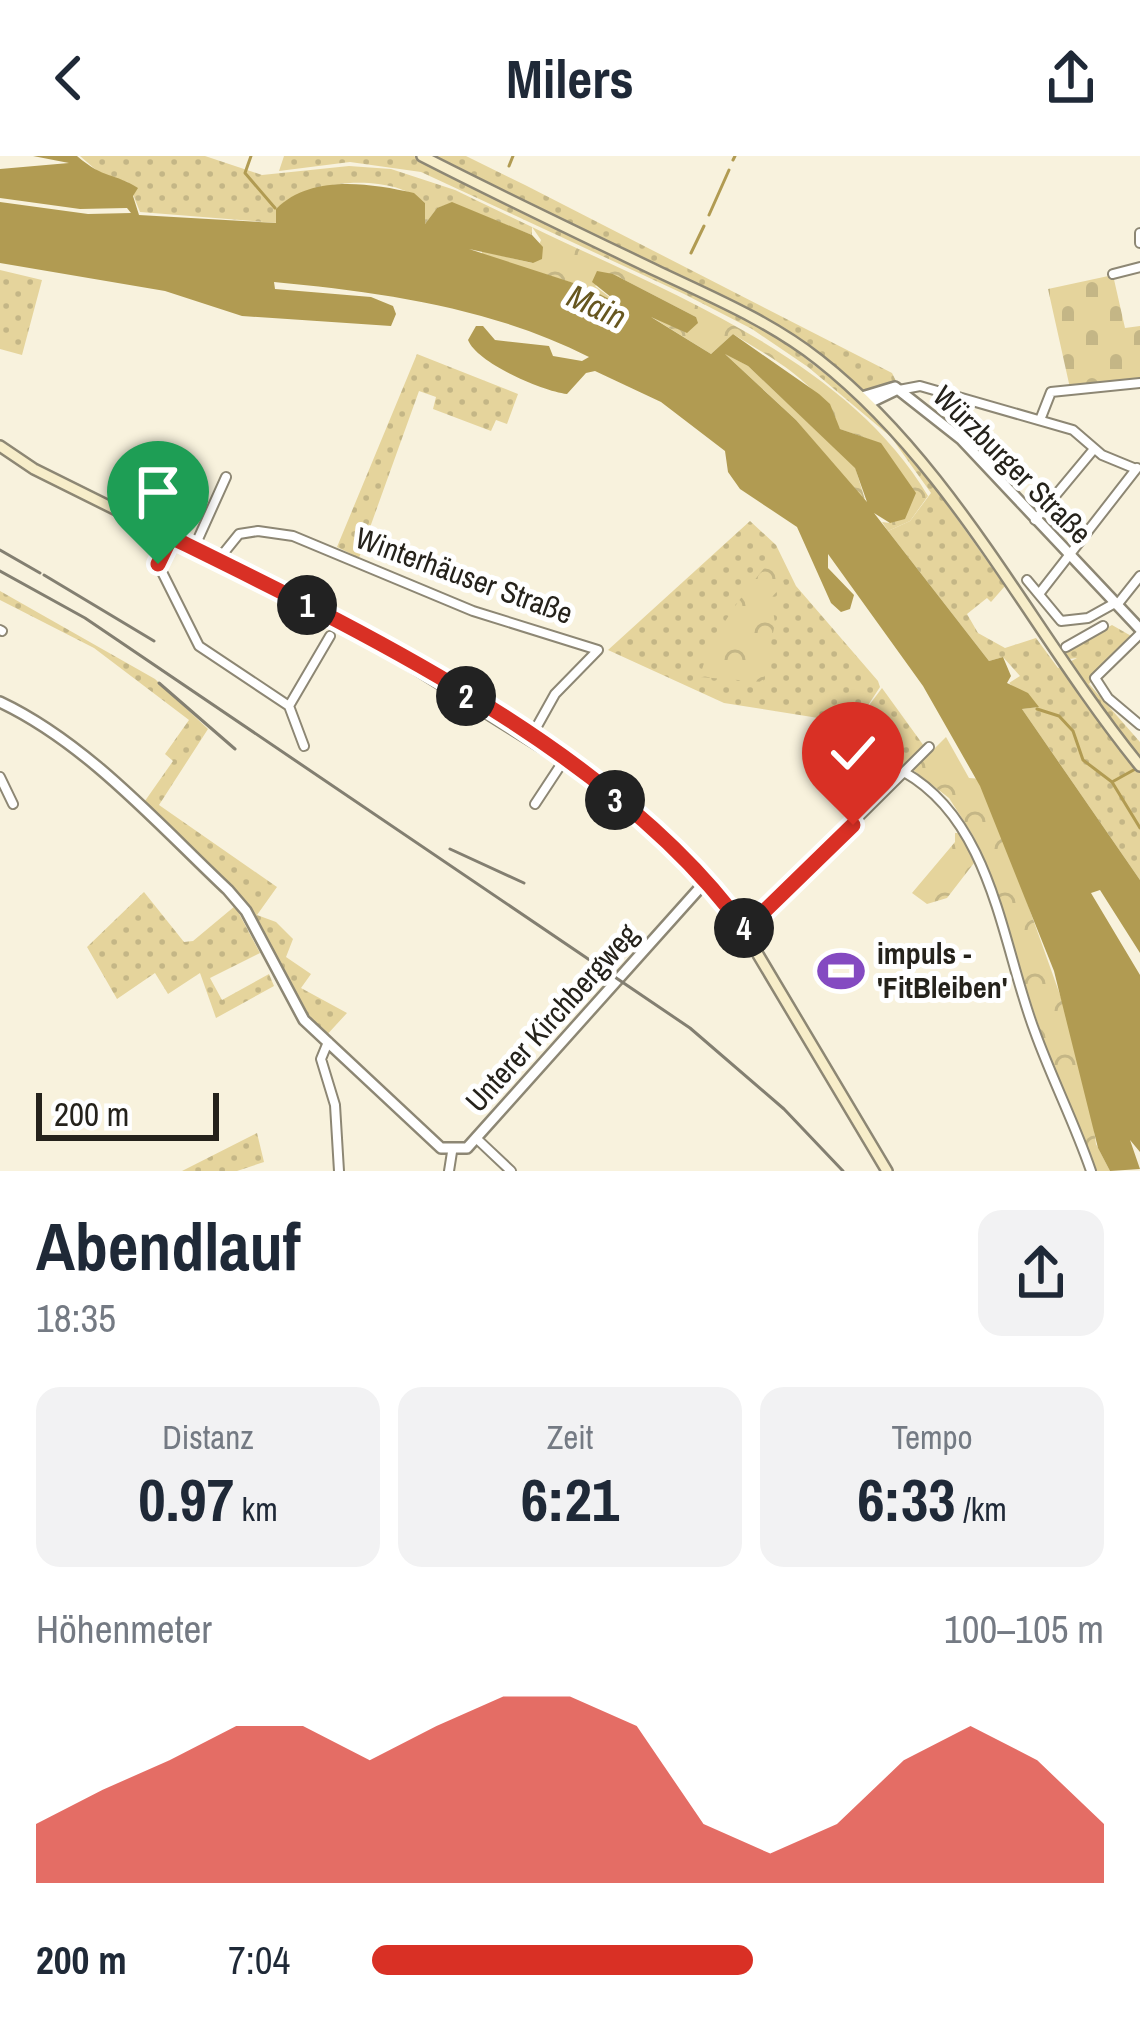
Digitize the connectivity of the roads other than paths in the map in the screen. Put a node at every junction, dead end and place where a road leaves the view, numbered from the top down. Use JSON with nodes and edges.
{"nodes":[{"id":1,"x":422,"y":156,"type":"edge"},
{"id":2,"x":1140,"y":233,"type":"edge"},
{"id":3,"x":1140,"y":243,"type":"edge"},
{"id":4,"x":1140,"y":267,"type":"edge"},
{"id":5,"x":1112,"y":274,"type":"dead end"},
{"id":6,"x":1140,"y":383,"type":"edge"},
{"id":7,"x":898,"y":389,"type":"junction"},
{"id":8,"x":884,"y":395,"type":"junction"},
{"id":9,"x":865,"y":400,"type":"junction"},
{"id":10,"x":1040,"y":420,"type":"junction"},
{"id":11,"x":887,"y":422,"type":"junction"},
{"id":12,"x":1094,"y":448,"type":"junction"},
{"id":13,"x":3,"y":451,"type":"edge"},
{"id":14,"x":1138,"y":468,"type":"edge"},
{"id":15,"x":226,"y":477,"type":"dead end"},
{"id":16,"x":1036,"y":520,"type":"junction"},
{"id":17,"x":171,"y":537,"type":"junction"},
{"id":18,"x":194,"y":548,"type":"junction"},
{"id":19,"x":1071,"y":557,"type":"junction"},
{"id":20,"x":218,"y":560,"type":"junction"},
{"id":21,"x":1140,"y":576,"type":"edge"},
{"id":22,"x":1027,"y":580,"type":"dead end"},
{"id":23,"x":1039,"y":594,"type":"junction"},
{"id":24,"x":1116,"y":604,"type":"junction"},
{"id":25,"x":1103,"y":626,"type":"dead end"},
{"id":26,"x":1140,"y":632,"type":"edge"},
{"id":27,"x":330,"y":635,"type":"dead end"},
{"id":28,"x":1066,"y":647,"type":"dead end"},
{"id":29,"x":0,"y":702,"type":"edge"},
{"id":30,"x":289,"y":706,"type":"junction"},
{"id":31,"x":1140,"y":725,"type":"edge"},
{"id":32,"x":531,"y":736,"type":"junction"},
{"id":33,"x":304,"y":746,"type":"dead end"},
{"id":34,"x":929,"y":747,"type":"dead end"},
{"id":35,"x":565,"y":759,"type":"junction"},
{"id":36,"x":1139,"y":764,"type":"edge"},
{"id":37,"x":904,"y":772,"type":"junction"},
{"id":38,"x":0,"y":777,"type":"edge"},
{"id":39,"x":13,"y":804,"type":"dead end"},
{"id":40,"x":535,"y":804,"type":"dead end"},
{"id":41,"x":706,"y":881,"type":"junction"},
{"id":42,"x":745,"y":930,"type":"junction"},
{"id":43,"x":328,"y":1042,"type":"junction"},
{"id":44,"x":476,"y":1138,"type":"junction"},
{"id":45,"x":452,"y":1152,"type":"junction"},
{"id":46,"x":339,"y":1171,"type":"edge"},
{"id":47,"x":449,"y":1171,"type":"edge"},
{"id":48,"x":511,"y":1171,"type":"edge"},
{"id":49,"x":887,"y":1171,"type":"edge"},
{"id":50,"x":1091,"y":1171,"type":"edge"}],
"edges":[{"from":1,"to":9,"type":"main road"},
{"from":2,"to":3,"type":"street"},
{"from":4,"to":5,"type":"street"},
{"from":6,"to":10,"type":"street"},
{"from":7,"to":8,"type":"street","name":"Würzburger Straße"},
{"from":7,"to":9,"type":"street","name":"Würzburger Straße"},
{"from":7,"to":10,"type":"street"},
{"from":7,"to":16,"type":"street","name":"Würzburger Straße"},
{"from":8,"to":9,"type":"street","name":"Würzburger Straße"},
{"from":8,"to":11,"type":"street","name":"Würzburger Straße"},
{"from":9,"to":11,"type":"main road"},
{"from":10,"to":12,"type":"street"},
{"from":11,"to":36,"type":"main road"},
{"from":12,"to":14,"type":"street"},
{"from":12,"to":16,"type":"street"},
{"from":13,"to":17,"type":"main road"},
{"from":14,"to":19,"type":"street"},
{"from":15,"to":18,"type":"street"},
{"from":16,"to":19,"type":"street","name":"Würzburger Straße"},
{"from":17,"to":18,"type":"main road"},
{"from":17,"to":30,"type":"street"},
{"from":18,"to":20,"type":"main road"},
{"from":19,"to":23,"type":"street"},
{"from":19,"to":24,"type":"street","name":"Würzburger Straße"},
{"from":20,"to":32,"type":"main road"},
{"from":20,"to":32,"type":"street","name":"Winterhäuser Straße"},
{"from":21,"to":24,"type":"street"},
{"from":22,"to":23,"type":"street"},
{"from":23,"to":24,"type":"street"},
{"from":24,"to":26,"type":"street","name":"Würzburger Straße"},
{"from":25,"to":28,"type":"street"},
{"from":26,"to":31,"type":"street"},
{"from":27,"to":30,"type":"street"},
{"from":29,"to":43,"type":"street"},
{"from":30,"to":33,"type":"street"},
{"from":32,"to":35,"type":"main road"},
{"from":34,"to":37,"type":"street"},
{"from":35,"to":40,"type":"street"},
{"from":35,"to":41,"type":"main road"},
{"from":37,"to":42,"type":"street"},
{"from":37,"to":50,"type":"street"},
{"from":38,"to":39,"type":"street"},
{"from":41,"to":42,"type":"main road"},
{"from":41,"to":44,"type":"street","name":"Unterer Kirchbergweg"},
{"from":42,"to":49,"type":"main road"},
{"from":43,"to":45,"type":"street"},
{"from":43,"to":46,"type":"street"},
{"from":44,"to":45,"type":"street","name":"Unterer Kirchbergweg"},
{"from":44,"to":48,"type":"street"},
{"from":45,"to":47,"type":"street"}]}
